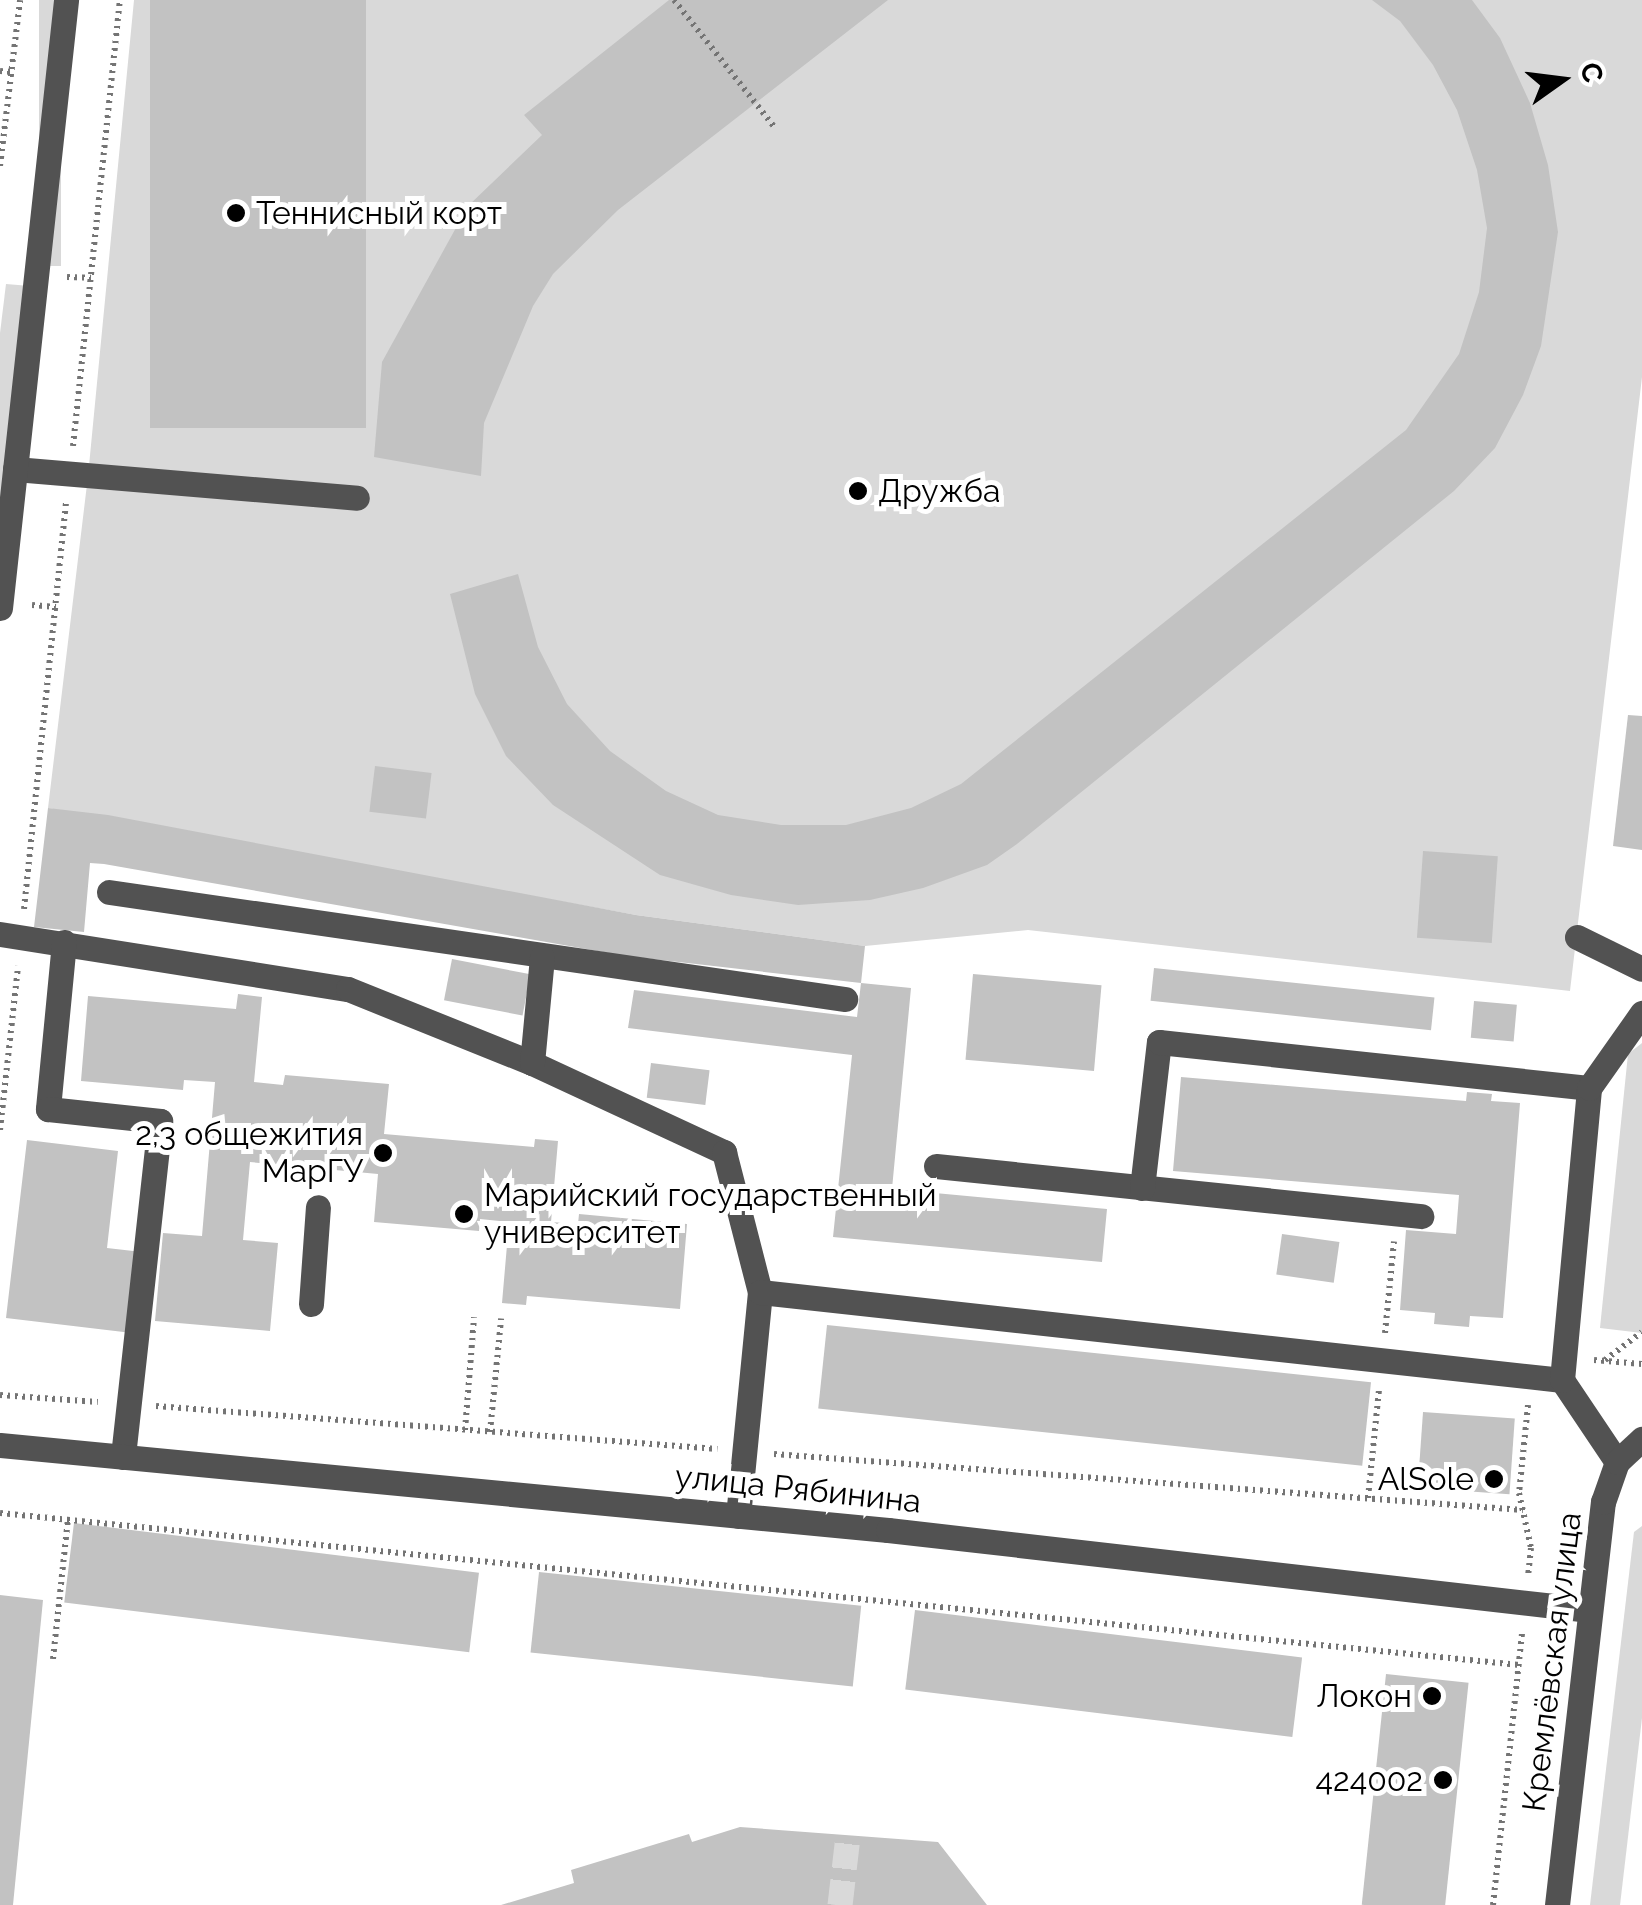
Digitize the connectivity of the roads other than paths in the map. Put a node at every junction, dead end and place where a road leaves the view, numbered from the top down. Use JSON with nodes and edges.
{"nodes":[{"id":1,"x":66,"y":0,"type":"edge"},
{"id":2,"x":15,"y":469,"type":"junction"},
{"id":3,"x":357,"y":498,"type":"dead end"},
{"id":4,"x":0,"y":608,"type":"edge"},
{"id":5,"x":108,"y":892,"type":"dead end"},
{"id":6,"x":10,"y":935,"type":"edge"},
{"id":7,"x":1577,"y":937,"type":"dead end"},
{"id":8,"x":64,"y":942,"type":"junction"},
{"id":9,"x":542,"y":957,"type":"junction"},
{"id":10,"x":1642,"y":968,"type":"edge"},
{"id":11,"x":845,"y":999,"type":"dead end"},
{"id":12,"x":1642,"y":1013,"type":"edge"},
{"id":13,"x":532,"y":1063,"type":"junction"},
{"id":14,"x":1588,"y":1088,"type":"junction"},
{"id":15,"x":936,"y":1166,"type":"dead end"},
{"id":16,"x":1142,"y":1188,"type":"junction"},
{"id":17,"x":318,"y":1207,"type":"dead end"},
{"id":18,"x":1408,"y":1215,"type":"road end"},
{"id":19,"x":760,"y":1292,"type":"junction"},
{"id":20,"x":311,"y":1304,"type":"dead end"},
{"id":21,"x":1563,"y":1368,"type":"junction"},
{"id":22,"x":1642,"y":1439,"type":"edge"},
{"id":23,"x":0,"y":1445,"type":"edge"},
{"id":24,"x":123,"y":1456,"type":"junction"},
{"id":25,"x":1617,"y":1462,"type":"junction"},
{"id":26,"x":738,"y":1516,"type":"junction"},
{"id":27,"x":1588,"y":1610,"type":"junction"},
{"id":28,"x":1557,"y":1905,"type":"edge"}],
"edges":[{"from":1,"to":2,"type":"street"},
{"from":2,"to":3,"type":"street"},
{"from":2,"to":4,"type":"street"},
{"from":5,"to":9,"type":"street"},
{"from":6,"to":8,"type":"street"},
{"from":7,"to":10,"type":"street"},
{"from":8,"to":13,"type":"street"},
{"from":8,"to":24,"type":"street"},
{"from":9,"to":11,"type":"street"},
{"from":9,"to":13,"type":"street"},
{"from":12,"to":14,"type":"street"},
{"from":13,"to":19,"type":"street"},
{"from":14,"to":16,"type":"street"},
{"from":14,"to":21,"type":"street"},
{"from":15,"to":16,"type":"street"},
{"from":16,"to":18,"type":"street"},
{"from":17,"to":20,"type":"street"},
{"from":19,"to":21,"type":"street"},
{"from":19,"to":26,"type":"street"},
{"from":21,"to":25,"type":"street"},
{"from":22,"to":25,"type":"street","name":"Кремлёвская улица"},
{"from":23,"to":24,"type":"street","name":"улица Рябинина"},
{"from":24,"to":26,"type":"street","name":"улица Рябинина"},
{"from":25,"to":27,"type":"street","name":"Кремлёвская улица"},
{"from":26,"to":27,"type":"street","name":"улица Рябинина"},
{"from":27,"to":28,"type":"street","name":"Кремлёвская улица"}]}
